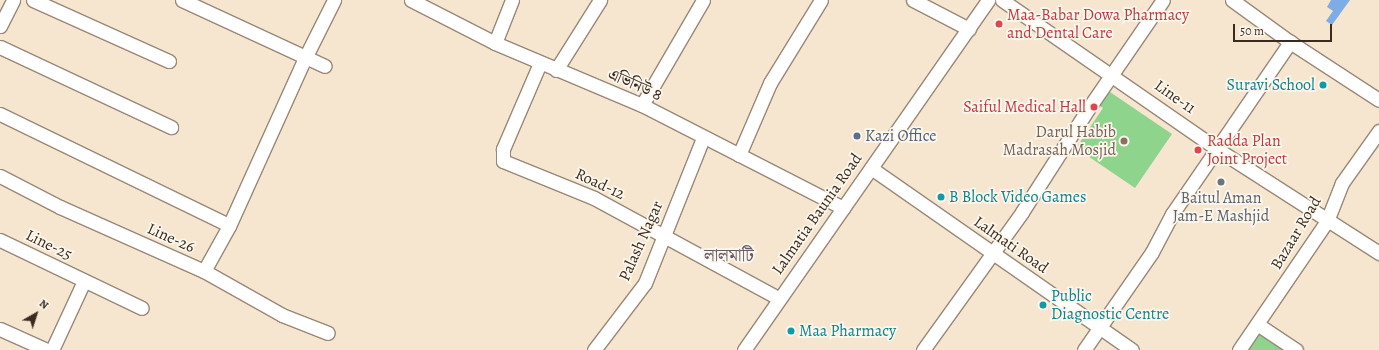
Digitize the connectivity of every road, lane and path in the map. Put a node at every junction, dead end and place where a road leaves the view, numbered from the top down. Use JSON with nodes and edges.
{"nodes":[{"id":1,"x":13,"y":0,"type":"edge"},
{"id":2,"x":33,"y":0,"type":"edge"},
{"id":3,"x":182,"y":0,"type":"edge"},
{"id":4,"x":334,"y":0,"type":"edge"},
{"id":5,"x":411,"y":0,"type":"edge"},
{"id":6,"x":512,"y":0,"type":"edge"},
{"id":7,"x":600,"y":0,"type":"edge"},
{"id":8,"x":703,"y":0,"type":"edge"},
{"id":9,"x":821,"y":0,"type":"edge"},
{"id":10,"x":913,"y":0,"type":"edge"},
{"id":11,"x":988,"y":0,"type":"edge"},
{"id":12,"x":1002,"y":0,"type":"edge"},
{"id":13,"x":1163,"y":0,"type":"edge"},
{"id":14,"x":1232,"y":0,"type":"edge"},
{"id":15,"x":430,"y":5,"type":"edge"},
{"id":16,"x":0,"y":26,"type":"edge"},
{"id":17,"x":969,"y":29,"type":"junction"},
{"id":18,"x":1290,"y":42,"type":"junction"},
{"id":19,"x":495,"y":43,"type":"junction"},
{"id":20,"x":0,"y":47,"type":"edge"},
{"id":21,"x":305,"y":58,"type":"junction"},
{"id":22,"x":169,"y":61,"type":"dead end"},
{"id":23,"x":540,"y":63,"type":"junction"},
{"id":24,"x":325,"y":66,"type":"dead end"},
{"id":25,"x":556,"y":70,"type":"junction"},
{"id":26,"x":1112,"y":74,"type":"junction"},
{"id":27,"x":1379,"y":100,"type":"edge"},
{"id":28,"x":642,"y":105,"type":"junction"},
{"id":29,"x":0,"y":114,"type":"edge"},
{"id":30,"x":171,"y":127,"type":"dead end"},
{"id":31,"x":1379,"y":131,"type":"edge"},
{"id":32,"x":703,"y":138,"type":"junction"},
{"id":33,"x":1217,"y":148,"type":"junction"},
{"id":34,"x":739,"y":155,"type":"junction"},
{"id":35,"x":871,"y":168,"type":"junction"},
{"id":36,"x":0,"y":176,"type":"edge"},
{"id":37,"x":843,"y":208,"type":"junction"},
{"id":38,"x":1327,"y":221,"type":"junction"},
{"id":39,"x":224,"y":223,"type":"dead end"},
{"id":40,"x":664,"y":235,"type":"junction"},
{"id":41,"x":0,"y":240,"type":"edge"},
{"id":42,"x":991,"y":253,"type":"junction"},
{"id":43,"x":1379,"y":253,"type":"edge"},
{"id":44,"x":204,"y":271,"type":"junction"},
{"id":45,"x":84,"y":281,"type":"junction"},
{"id":46,"x":773,"y":295,"type":"dead end"},
{"id":47,"x":142,"y":308,"type":"dead end"},
{"id":48,"x":1257,"y":324,"type":"junction"},
{"id":49,"x":1099,"y":327,"type":"junction"},
{"id":50,"x":0,"y":329,"type":"edge"},
{"id":51,"x":328,"y":333,"type":"dead end"},
{"id":52,"x":44,"y":349,"type":"edge"},
{"id":53,"x":594,"y":350,"type":"edge"},
{"id":54,"x":744,"y":350,"type":"edge"},
{"id":55,"x":923,"y":350,"type":"edge"},
{"id":56,"x":1084,"y":350,"type":"edge"},
{"id":57,"x":1132,"y":350,"type":"edge"},
{"id":58,"x":1239,"y":350,"type":"edge"},
{"id":59,"x":1296,"y":350,"type":"edge"}],
"edges":[{"from":1,"to":16,"type":"street"},
{"from":2,"to":22,"type":"street"},
{"from":3,"to":21,"type":"street"},
{"from":4,"to":21,"type":"street"},
{"from":5,"to":15,"type":"street","name":"এভিনিউ ৪"},
{"from":6,"to":19,"type":"street"},
{"from":7,"to":25,"type":"street"},
{"from":8,"to":28,"type":"street"},
{"from":9,"to":34,"type":"street"},
{"from":10,"to":17,"type":"street"},
{"from":11,"to":17,"type":"street","name":"Lalmatia Baunia Road"},
{"from":12,"to":26,"type":"street","name":"Line-11"},
{"from":13,"to":26,"type":"street"},
{"from":14,"to":18,"type":"street"},
{"from":15,"to":19,"type":"street","name":"এভিনিউ ৪"},
{"from":17,"to":35,"type":"street","name":"Lalmatia Baunia Road"},
{"from":18,"to":27,"type":"street"},
{"from":18,"to":33,"type":"street"},
{"from":19,"to":23,"type":"street","name":"এভিনিউ ৪"},
{"from":20,"to":30,"type":"street"},
{"from":21,"to":24,"type":"street"},
{"from":21,"to":44,"type":"street"},
{"from":23,"to":25,"type":"street","name":"এভিনিউ ৪"},
{"from":23,"to":40,"type":"street","name":"Road-12"},
{"from":25,"to":28,"type":"street","name":"এভিনিউ ৪"},
{"from":26,"to":33,"type":"street","name":"Line-11"},
{"from":26,"to":42,"type":"street"},
{"from":28,"to":32,"type":"street","name":"এভিনিউ ৪"},
{"from":29,"to":39,"type":"street"},
{"from":31,"to":38,"type":"street","name":"Bazaar Road"},
{"from":32,"to":34,"type":"street","name":"এভিনিউ ৪"},
{"from":32,"to":40,"type":"street","name":"Palash Nagar"},
{"from":33,"to":38,"type":"street","name":"Line-11"},
{"from":33,"to":49,"type":"street"},
{"from":34,"to":37,"type":"street","name":"এভিনিউ ৪"},
{"from":35,"to":37,"type":"street","name":"Lalmatia Baunia Road"},
{"from":35,"to":42,"type":"street","name":"Lalmati Road"},
{"from":36,"to":44,"type":"street","name":"Line-26"},
{"from":37,"to":54,"type":"street","name":"Lalmatia Baunia Road"},
{"from":38,"to":43,"type":"street","name":"Line-11"},
{"from":38,"to":48,"type":"street","name":"Bazaar Road"},
{"from":40,"to":46,"type":"street","name":"Road-12"},
{"from":40,"to":53,"type":"street","name":"Palash Nagar"},
{"from":41,"to":45,"type":"street","name":"Line-25"},
{"from":42,"to":49,"type":"street","name":"Lalmati Road"},
{"from":42,"to":55,"type":"street"},
{"from":44,"to":51,"type":"street","name":"Line-26"},
{"from":45,"to":47,"type":"street","name":"Line-25"},
{"from":45,"to":52,"type":"street","name":"Line-25"},
{"from":48,"to":58,"type":"street","name":"Bazaar Road"},
{"from":48,"to":59,"type":"street"},
{"from":49,"to":56,"type":"street"},
{"from":49,"to":57,"type":"street","name":"Lalmati Road"},
{"from":50,"to":52,"type":"street"}]}
